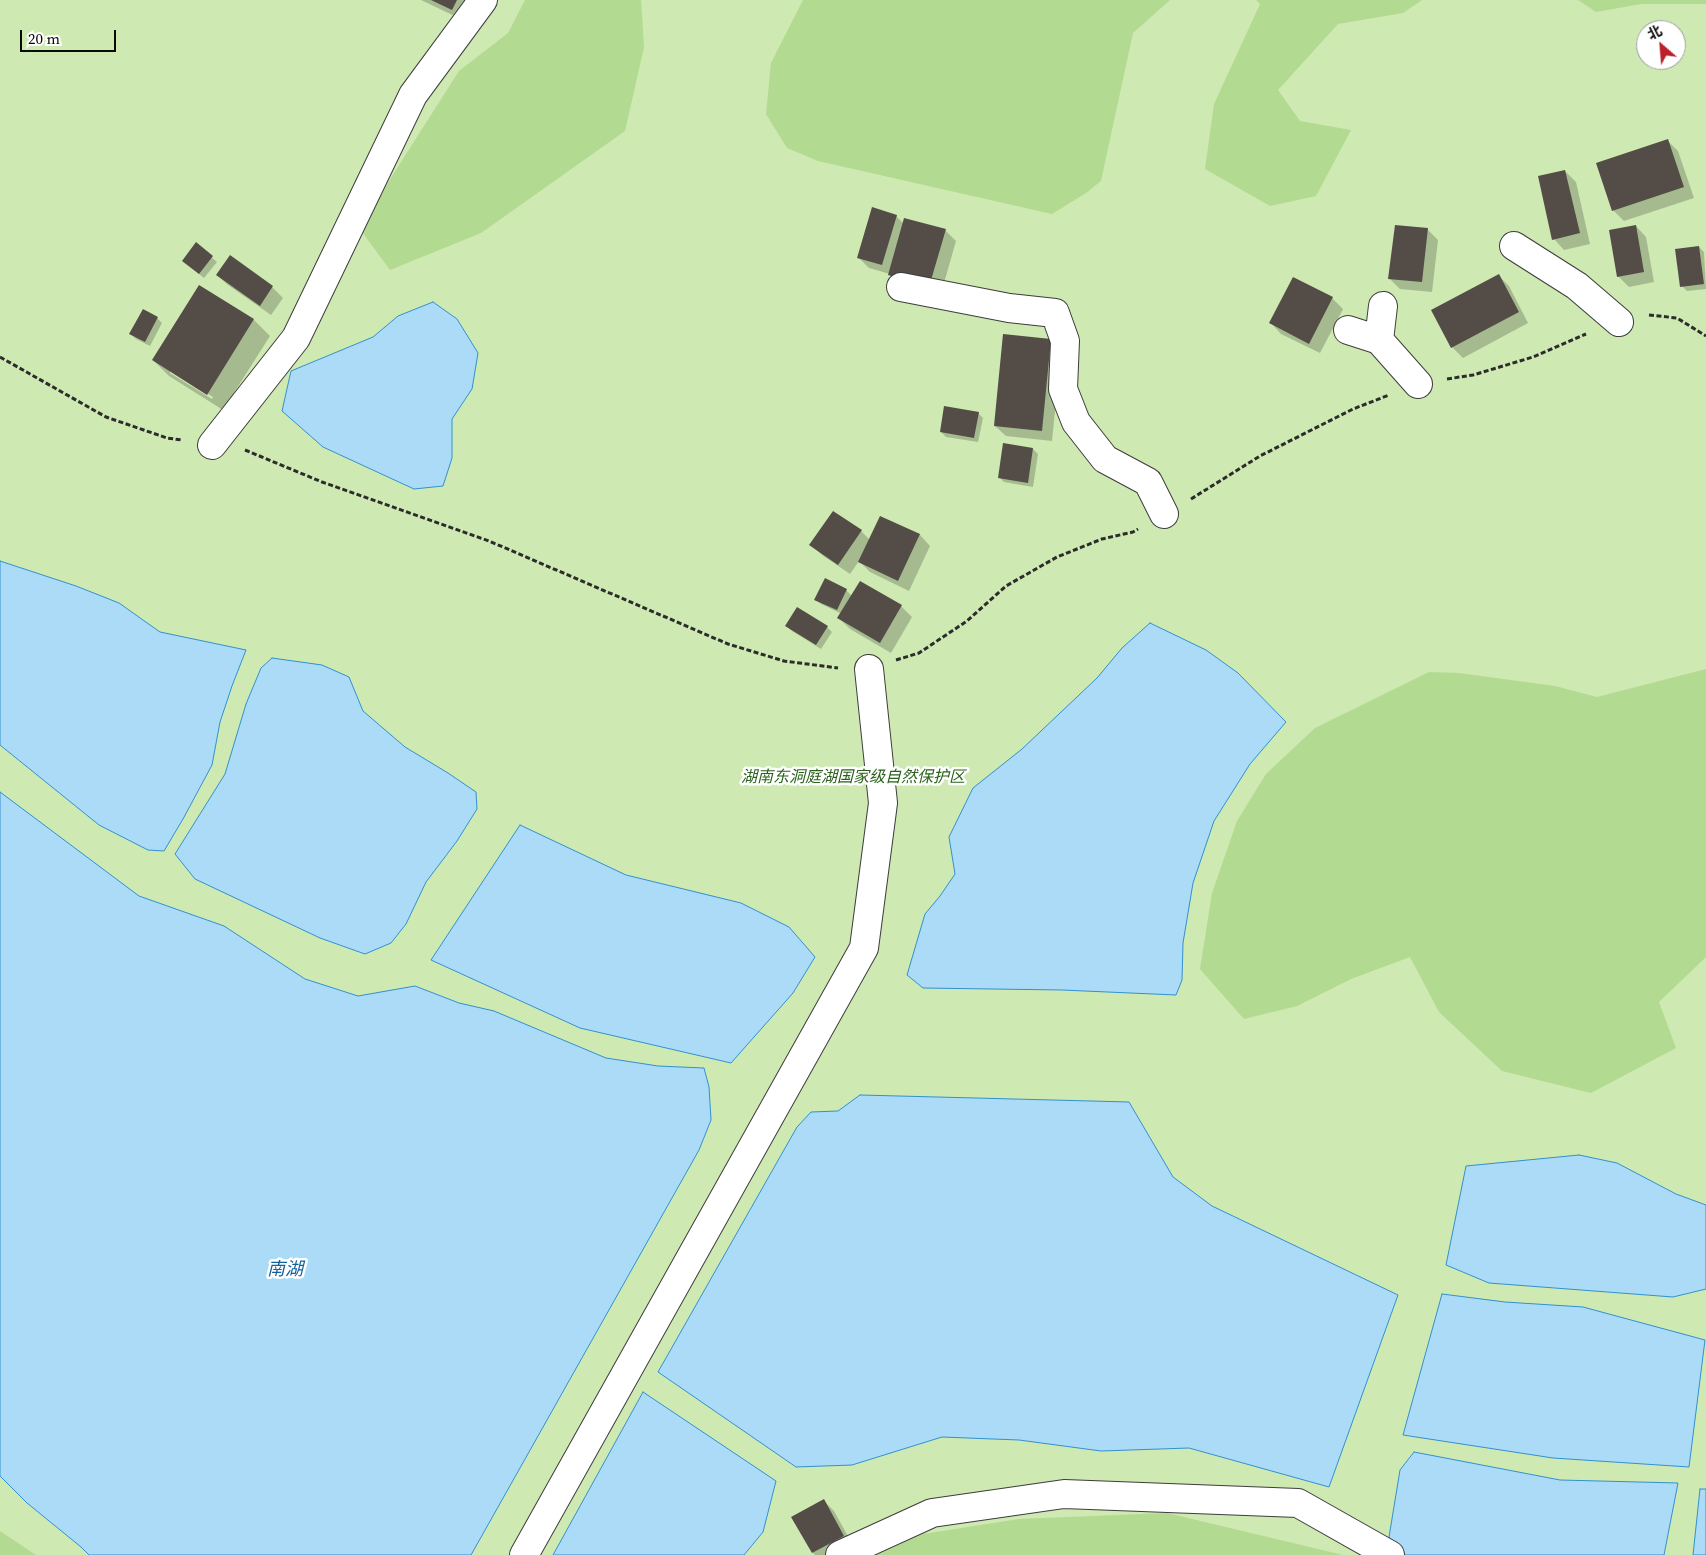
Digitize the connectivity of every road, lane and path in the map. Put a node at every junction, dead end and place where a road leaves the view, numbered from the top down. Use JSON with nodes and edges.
{"nodes":[{"id":1,"x":483,"y":0,"type":"edge"},
{"id":2,"x":1514,"y":246,"type":"dead end"},
{"id":3,"x":901,"y":286,"type":"dead end"},
{"id":4,"x":1383,"y":306,"type":"dead end"},
{"id":5,"x":1619,"y":322,"type":"junction"},
{"id":6,"x":1348,"y":330,"type":"dead end"},
{"id":7,"x":1706,"y":336,"type":"edge"},
{"id":8,"x":1379,"y":340,"type":"junction"},
{"id":9,"x":0,"y":357,"type":"edge"},
{"id":10,"x":1418,"y":384,"type":"junction"},
{"id":11,"x":212,"y":445,"type":"junction"},
{"id":12,"x":1164,"y":514,"type":"junction"},
{"id":13,"x":869,"y":669,"type":"junction"},
{"id":14,"x":524,"y":1555,"type":"edge"},
{"id":15,"x":840,"y":1555,"type":"edge"},
{"id":16,"x":1390,"y":1555,"type":"edge"}],
"edges":[{"from":1,"to":11,"type":"street"},
{"from":2,"to":5,"type":"street"},
{"from":3,"to":12,"type":"street"},
{"from":4,"to":8,"type":"street"},
{"from":5,"to":7,"type":"path"},
{"from":5,"to":10,"type":"path"},
{"from":6,"to":8,"type":"street"},
{"from":8,"to":10,"type":"street"},
{"from":9,"to":11,"type":"path"},
{"from":10,"to":12,"type":"path"},
{"from":11,"to":13,"type":"path"},
{"from":12,"to":13,"type":"path"},
{"from":13,"to":14,"type":"street"},
{"from":15,"to":16,"type":"street"}]}
